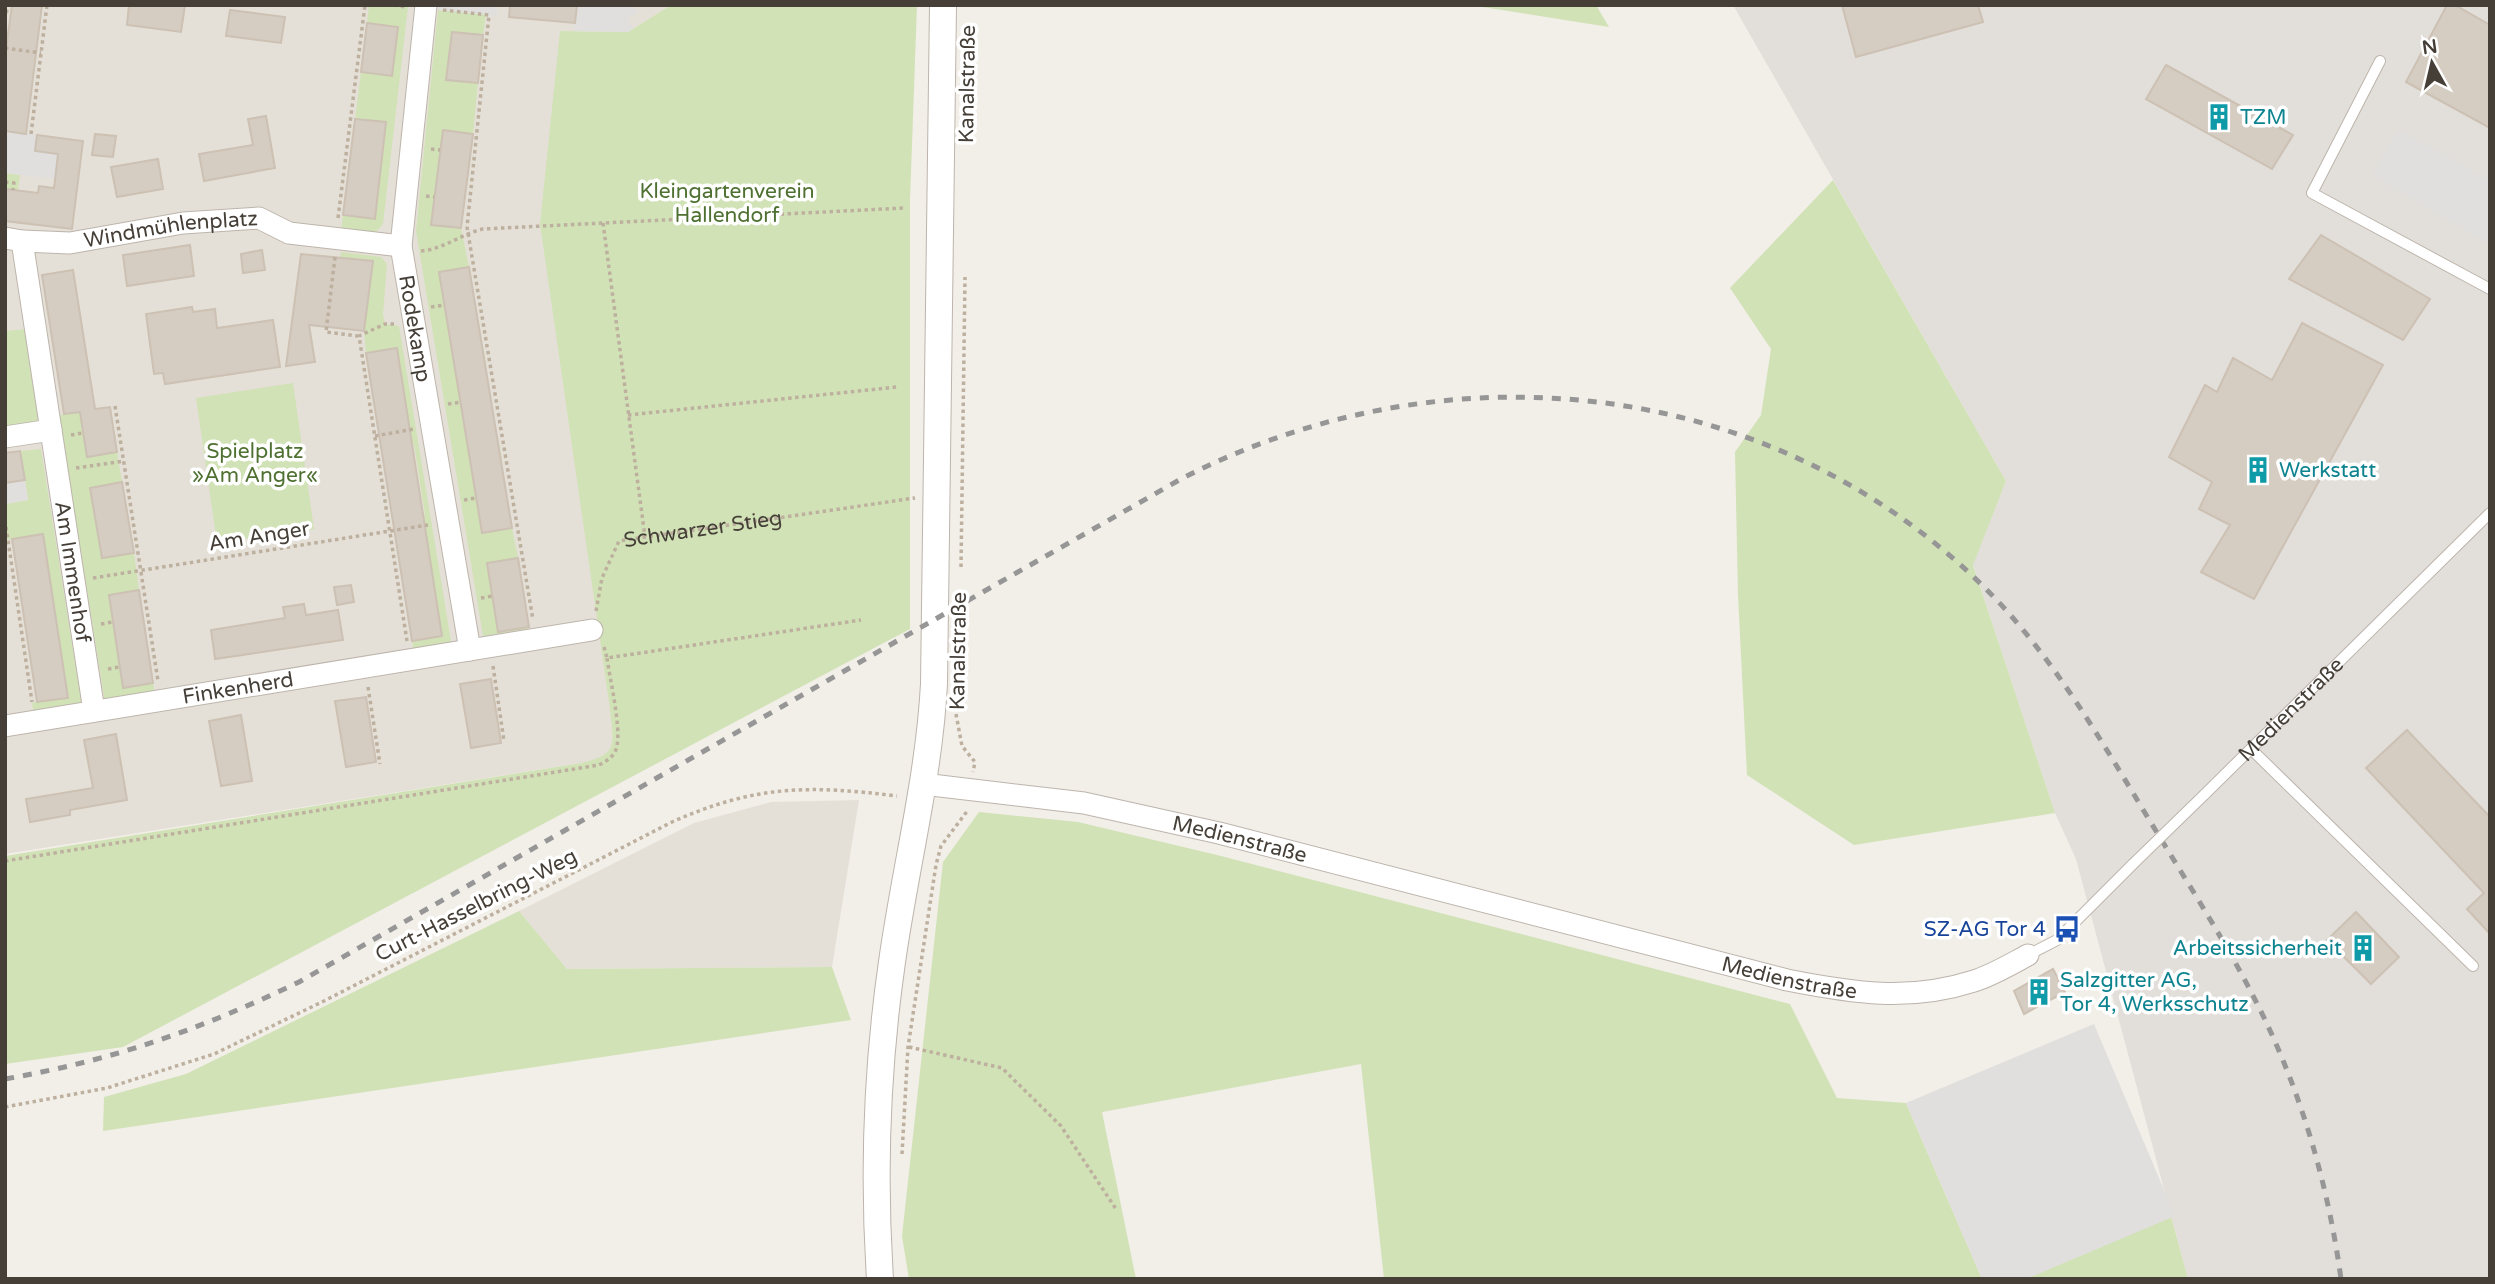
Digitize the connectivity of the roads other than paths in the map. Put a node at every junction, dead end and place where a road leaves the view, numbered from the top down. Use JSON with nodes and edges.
{"nodes":[{"id":1,"x":943,"y":5,"type":"edge"},
{"id":2,"x":426,"y":7,"type":"edge"},
{"id":3,"x":2380,"y":61,"type":"dead end"},
{"id":4,"x":14,"y":240,"type":"edge"},
{"id":5,"x":401,"y":247,"type":"junction"},
{"id":6,"x":2490,"y":289,"type":"edge"},
{"id":7,"x":51,"y":430,"type":"junction"},
{"id":8,"x":5,"y":437,"type":"edge"},
{"id":9,"x":2490,"y":513,"type":"edge"},
{"id":10,"x":592,"y":630,"type":"road end"},
{"id":11,"x":480,"y":649,"type":"junction"},
{"id":12,"x":94,"y":711,"type":"junction"},
{"id":13,"x":5,"y":726,"type":"edge"},
{"id":14,"x":2251,"y":749,"type":"junction"},
{"id":15,"x":922,"y":792,"type":"junction"},
{"id":16,"x":2028,"y":955,"type":"joint"},
{"id":17,"x":2473,"y":966,"type":"dead end"},
{"id":18,"x":880,"y":1279,"type":"edge"}],
"edges":[{"from":1,"to":15,"type":"street","name":"Kanalstraße"},
{"from":2,"to":5,"type":"street","name":"Rodekamp"},
{"from":3,"to":6,"type":"lane"},
{"from":4,"to":5,"type":"street","name":"Windmühlenplatz"},
{"from":4,"to":7,"type":"street","name":"Am Immenhof"},
{"from":5,"to":11,"type":"street","name":"Rodekamp"},
{"from":7,"to":8,"type":"street"},
{"from":7,"to":12,"type":"street","name":"Am Immenhof"},
{"from":9,"to":14,"type":"lane","name":"Medienstraße"},
{"from":10,"to":11,"type":"street"},
{"from":11,"to":12,"type":"street","name":"Finkenherd"},
{"from":12,"to":13,"type":"street","name":"Finkenherd"},
{"from":14,"to":16,"type":"lane","name":"Medienstraße","bridge":true},
{"from":14,"to":17,"type":"lane"},
{"from":15,"to":16,"type":"street","name":"Medienstraße"},
{"from":15,"to":18,"type":"street","name":"Kanalstraße"}]}
